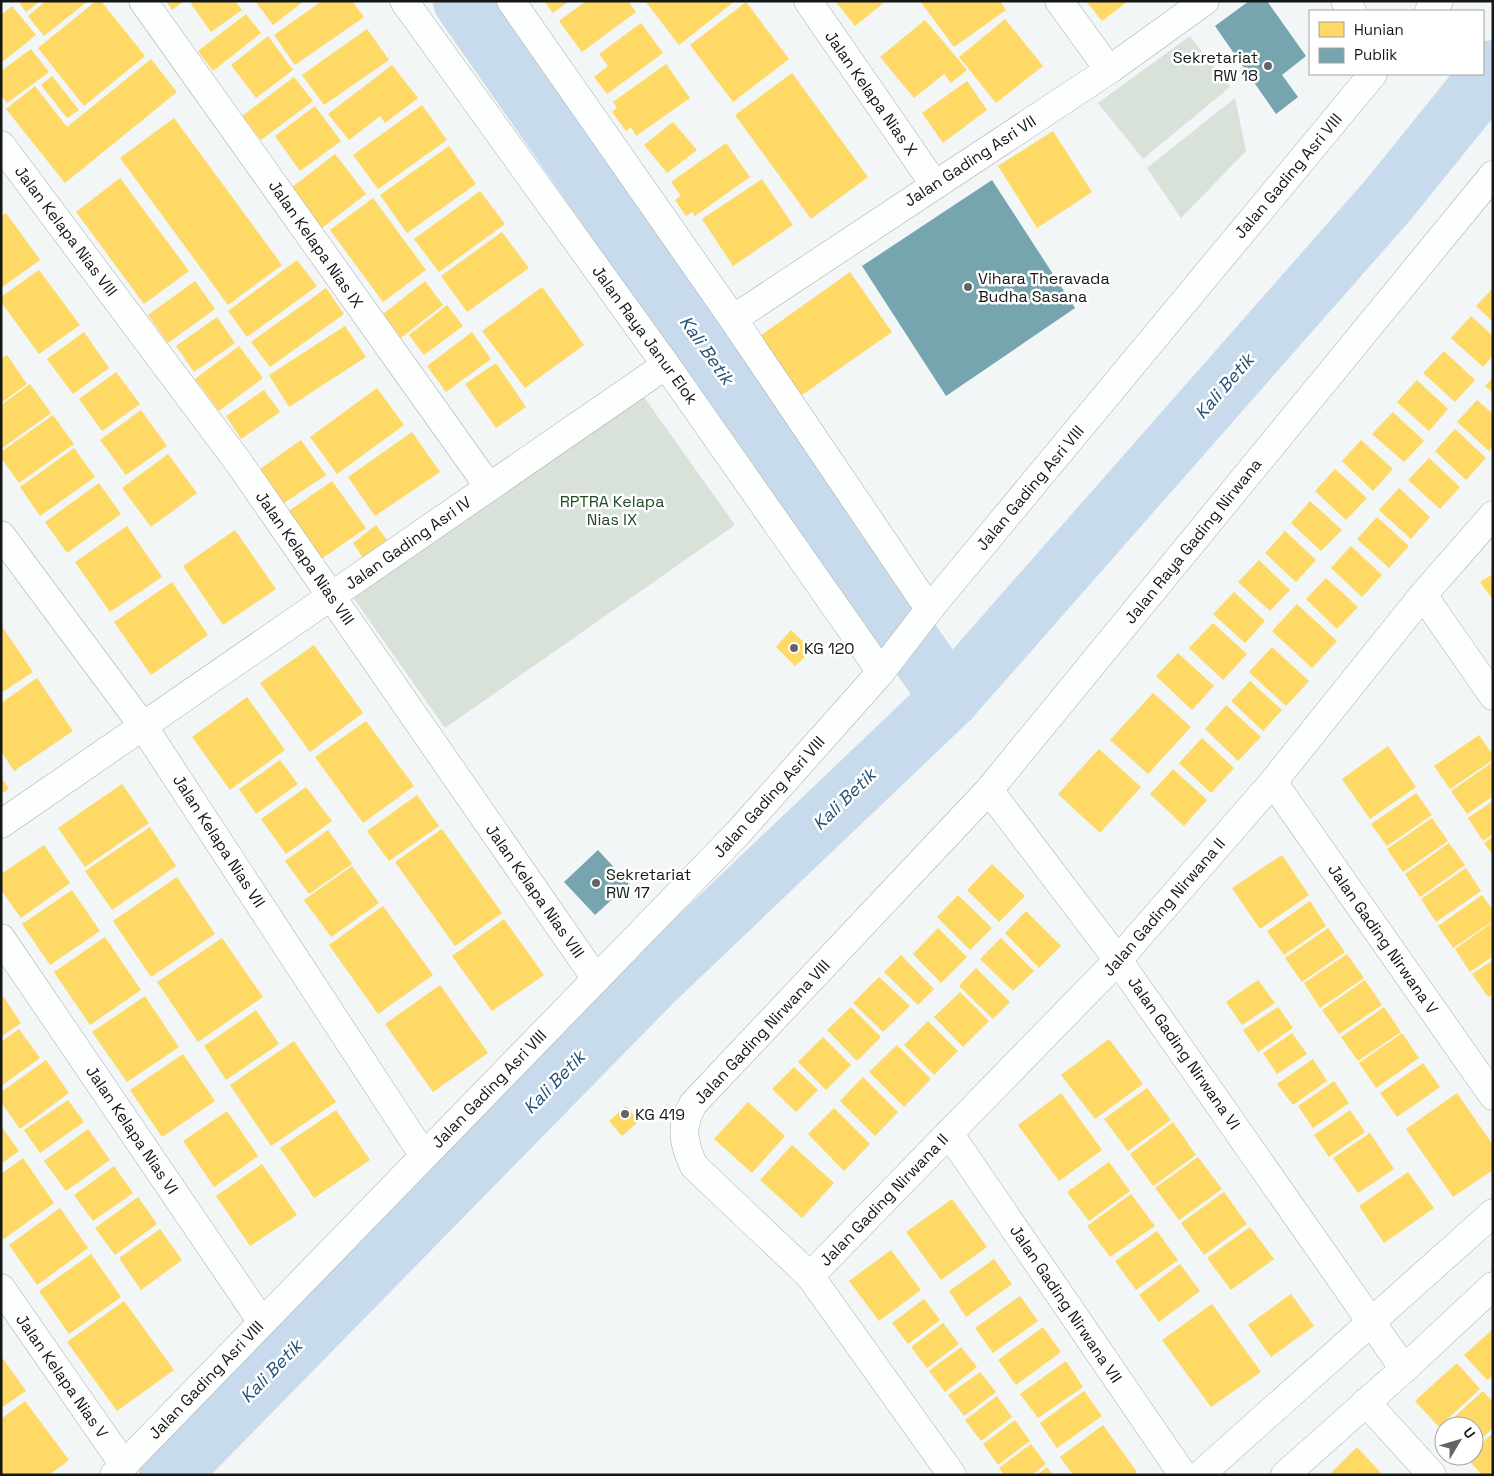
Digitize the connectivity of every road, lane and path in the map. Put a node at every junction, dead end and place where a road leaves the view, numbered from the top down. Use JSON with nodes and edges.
{"nodes":[{"id":1,"x":142,"y":1,"type":"edge"},
{"id":2,"x":404,"y":1,"type":"edge"},
{"id":3,"x":511,"y":1,"type":"edge"},
{"id":4,"x":808,"y":1,"type":"edge"},
{"id":5,"x":1059,"y":1,"type":"edge"},
{"id":6,"x":1205,"y":1,"type":"edge"},
{"id":7,"x":1109,"y":70,"type":"junction"},
{"id":8,"x":1372,"y":75,"type":"edge"},
{"id":9,"x":1,"y":145,"type":"edge"},
{"id":10,"x":1493,"y":175,"type":"edge"},
{"id":11,"x":934,"y":184,"type":"junction"},
{"id":12,"x":734,"y":319,"type":"junction"},
{"id":13,"x":666,"y":365,"type":"junction"},
{"id":14,"x":489,"y":487,"type":"junction"},
{"id":15,"x":1493,"y":515,"type":"edge"},
{"id":16,"x":1,"y":535,"type":"edge"},
{"id":17,"x":1423,"y":595,"type":"junction"},
{"id":18,"x":331,"y":596,"type":"junction"},
{"id":19,"x":929,"y":609,"type":"junction"},
{"id":20,"x":883,"y":669,"type":"junction"},
{"id":21,"x":1493,"y":696,"type":"edge"},
{"id":22,"x":143,"y":726,"type":"junction"},
{"id":23,"x":1273,"y":782,"type":"junction"},
{"id":24,"x":989,"y":790,"type":"junction"},
{"id":25,"x":1,"y":824,"type":"edge"},
{"id":26,"x":884,"y":901,"type":"joint"},
{"id":27,"x":1,"y":938,"type":"edge"},
{"id":28,"x":1118,"y":960,"type":"junction"},
{"id":29,"x":596,"y":979,"type":"junction"},
{"id":30,"x":1493,"y":1096,"type":"edge"},
{"id":31,"x":949,"y":1133,"type":"junction"},
{"id":32,"x":424,"y":1156,"type":"junction"},
{"id":33,"x":1493,"y":1213,"type":"edge"},
{"id":34,"x":810,"y":1276,"type":"junction"},
{"id":35,"x":1493,"y":1286,"type":"edge"},
{"id":36,"x":1,"y":1288,"type":"edge"},
{"id":37,"x":262,"y":1322,"type":"junction"},
{"id":38,"x":1372,"y":1322,"type":"junction"},
{"id":39,"x":1404,"y":1369,"type":"junction"},
{"id":40,"x":1366,"y":1402,"type":"junction"},
{"id":41,"x":119,"y":1470,"type":"edge"},
{"id":42,"x":952,"y":1475,"type":"edge"},
{"id":43,"x":1183,"y":1475,"type":"edge"},
{"id":44,"x":1200,"y":1475,"type":"edge"},
{"id":45,"x":1285,"y":1475,"type":"edge"},
{"id":46,"x":1432,"y":1475,"type":"edge"}],
"edges":[{"from":1,"to":14,"type":"street","name":"Jalan Kelapa Nias IX"},
{"from":2,"to":13,"type":"street","name":"Jalan Raya Janur Elok"},
{"from":3,"to":12,"type":"street"},
{"from":4,"to":11,"type":"street","name":"Jalan Kelapa Nias X"},
{"from":5,"to":7,"type":"street"},
{"from":6,"to":7,"type":"street","name":"Jalan Gading Asri VII"},
{"from":7,"to":11,"type":"street","name":"Jalan Gading Asri VII"},
{"from":8,"to":19,"type":"street","name":"Jalan Gading Asri VIII"},
{"from":9,"to":18,"type":"street","name":"Jalan Kelapa Nias VIII"},
{"from":10,"to":24,"type":"street","name":"Jalan Raya Gading Nirwana"},
{"from":11,"to":12,"type":"street","name":"Jalan Gading Asri VII"},
{"from":12,"to":19,"type":"street"},
{"from":13,"to":14,"type":"street","name":"Jalan Gading Asri IV"},
{"from":13,"to":20,"type":"street","name":"Jalan Raya Janur Elok"},
{"from":14,"to":18,"type":"street","name":"Jalan Gading Asri IV"},
{"from":15,"to":17,"type":"street","name":"Jalan Gading Nirwana II"},
{"from":16,"to":22,"type":"street","name":"Jalan Kelapa Nias VII"},
{"from":17,"to":21,"type":"street"},
{"from":17,"to":23,"type":"street","name":"Jalan Gading Nirwana II"},
{"from":18,"to":22,"type":"street","name":"Jalan Gading Asri IV"},
{"from":18,"to":29,"type":"street","name":"Jalan Kelapa Nias VIII"},
{"from":19,"to":20,"type":"street","name":"Jalan Gading Asri VIII"},
{"from":20,"to":29,"type":"street","name":"Jalan Gading Asri VIII"},
{"from":22,"to":25,"type":"street","name":"Jalan Gading Asri IV"},
{"from":22,"to":32,"type":"street","name":"Jalan Kelapa Nias VII"},
{"from":23,"to":28,"type":"street","name":"Jalan Gading Nirwana II"},
{"from":23,"to":30,"type":"street","name":"Jalan Gading Nirwana V"},
{"from":24,"to":26,"type":"street","name":"Jalan Raya Gading Nirwana"},
{"from":24,"to":28,"type":"street","name":"Jalan Gading Nirwana VI"},
{"from":26,"to":34,"type":"street","name":"Jalan Gading Nirwana VIII"},
{"from":27,"to":37,"type":"street","name":"Jalan Kelapa Nias VI"},
{"from":28,"to":31,"type":"street","name":"Jalan Gading Nirwana II"},
{"from":28,"to":38,"type":"street","name":"Jalan Gading Nirwana VI"},
{"from":29,"to":32,"type":"street","name":"Jalan Gading Asri VIII"},
{"from":31,"to":34,"type":"street","name":"Jalan Gading Nirwana II"},
{"from":31,"to":43,"type":"street","name":"Jalan Gading Nirwana VII"},
{"from":32,"to":37,"type":"street","name":"Jalan Gading Asri VIII"},
{"from":33,"to":38,"type":"street"},
{"from":34,"to":42,"type":"street","name":"Jalan Gading Nirwana VIII"},
{"from":35,"to":39,"type":"street"},
{"from":36,"to":41,"type":"street","name":"Jalan Kelapa Nias V"},
{"from":37,"to":41,"type":"street","name":"Jalan Gading Asri VIII"},
{"from":38,"to":39,"type":"street","name":"Jalan Gading Nirwana VI"},
{"from":38,"to":44,"type":"street"},
{"from":39,"to":40,"type":"street"},
{"from":40,"to":45,"type":"street"},
{"from":40,"to":46,"type":"street"}]}
